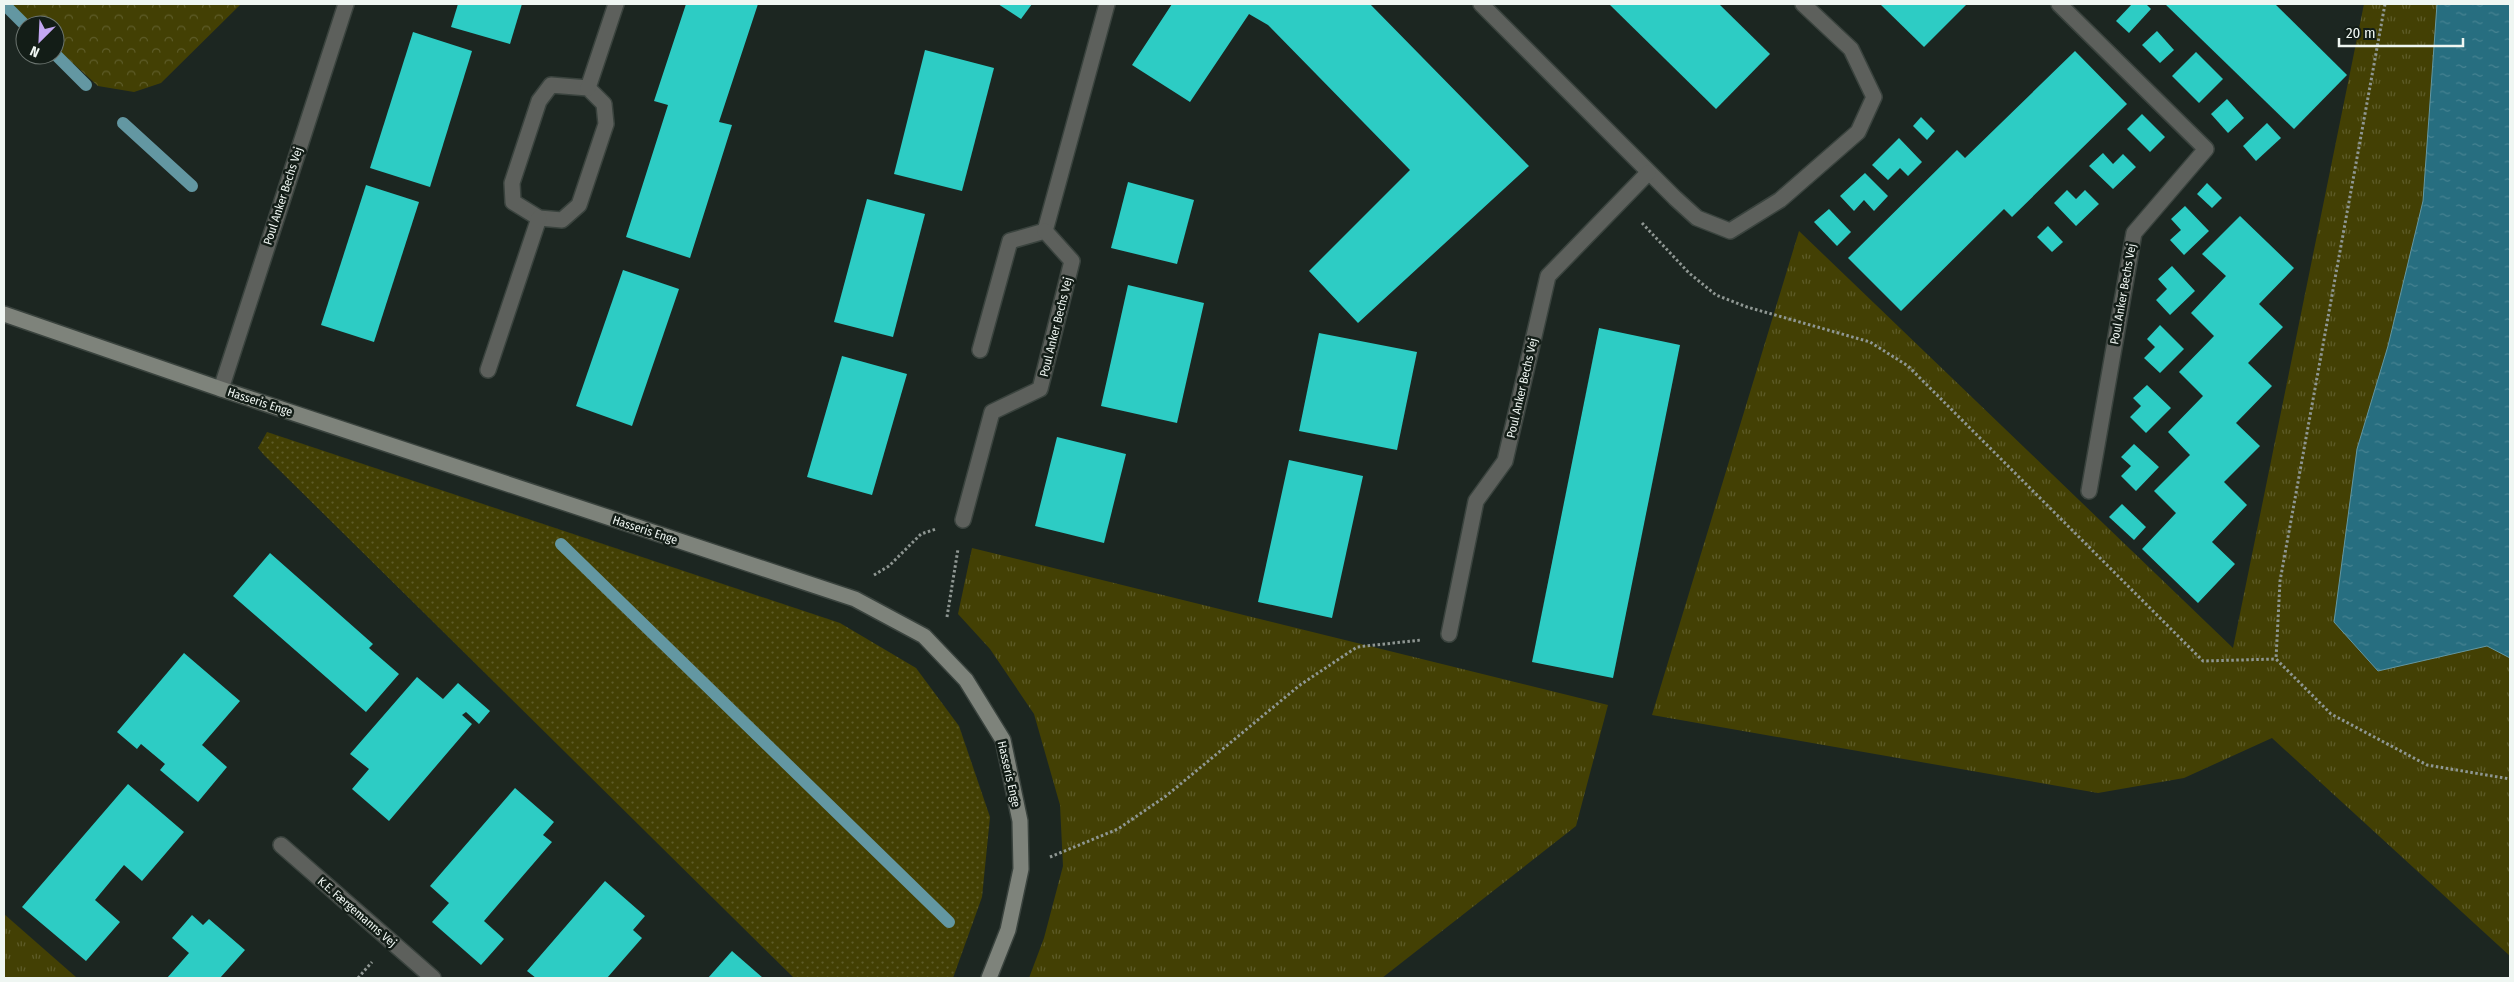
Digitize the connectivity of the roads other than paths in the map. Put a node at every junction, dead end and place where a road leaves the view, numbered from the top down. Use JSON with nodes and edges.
{"nodes":[{"id":1,"x":346,"y":4,"type":"edge"},
{"id":2,"x":616,"y":4,"type":"edge"},
{"id":3,"x":1107,"y":4,"type":"edge"},
{"id":4,"x":1481,"y":4,"type":"edge"},
{"id":5,"x":1803,"y":4,"type":"edge"},
{"id":6,"x":2059,"y":4,"type":"edge"},
{"id":7,"x":588,"y":88,"type":"junction"},
{"id":8,"x":1648,"y":173,"type":"junction"},
{"id":9,"x":539,"y":218,"type":"junction"},
{"id":10,"x":1045,"y":230,"type":"junction"},
{"id":11,"x":4,"y":314,"type":"edge"},
{"id":12,"x":980,"y":350,"type":"dead end"},
{"id":13,"x":488,"y":370,"type":"dead end"},
{"id":14,"x":221,"y":389,"type":"junction"},
{"id":15,"x":2089,"y":491,"type":"dead end"},
{"id":16,"x":963,"y":520,"type":"road end"},
{"id":17,"x":1449,"y":634,"type":"road end"},
{"id":18,"x":281,"y":845,"type":"dead end"},
{"id":19,"x":432,"y":978,"type":"edge"},
{"id":20,"x":989,"y":978,"type":"edge"}],
"edges":[{"from":1,"to":14,"type":"street","name":"Poul Anker Bechs Vej"},
{"from":2,"to":7,"type":"street"},
{"from":3,"to":10,"type":"street"},
{"from":4,"to":8,"type":"street"},
{"from":5,"to":8,"type":"street"},
{"from":6,"to":15,"type":"street","name":"Poul Anker Bechs Vej"},
{"from":7,"to":9,"type":"street"},
{"from":7,"to":9,"type":"street"},
{"from":8,"to":17,"type":"street","name":"Poul Anker Bechs Vej"},
{"from":9,"to":13,"type":"street"},
{"from":10,"to":12,"type":"street"},
{"from":10,"to":16,"type":"street","name":"Poul Anker Bechs Vej"},
{"from":11,"to":14,"type":"street","name":"Hasseris Enge"},
{"from":14,"to":20,"type":"street","name":"Hasseris Enge"},
{"from":18,"to":19,"type":"street","name":"K.E. Færgemanns Vej"}]}
